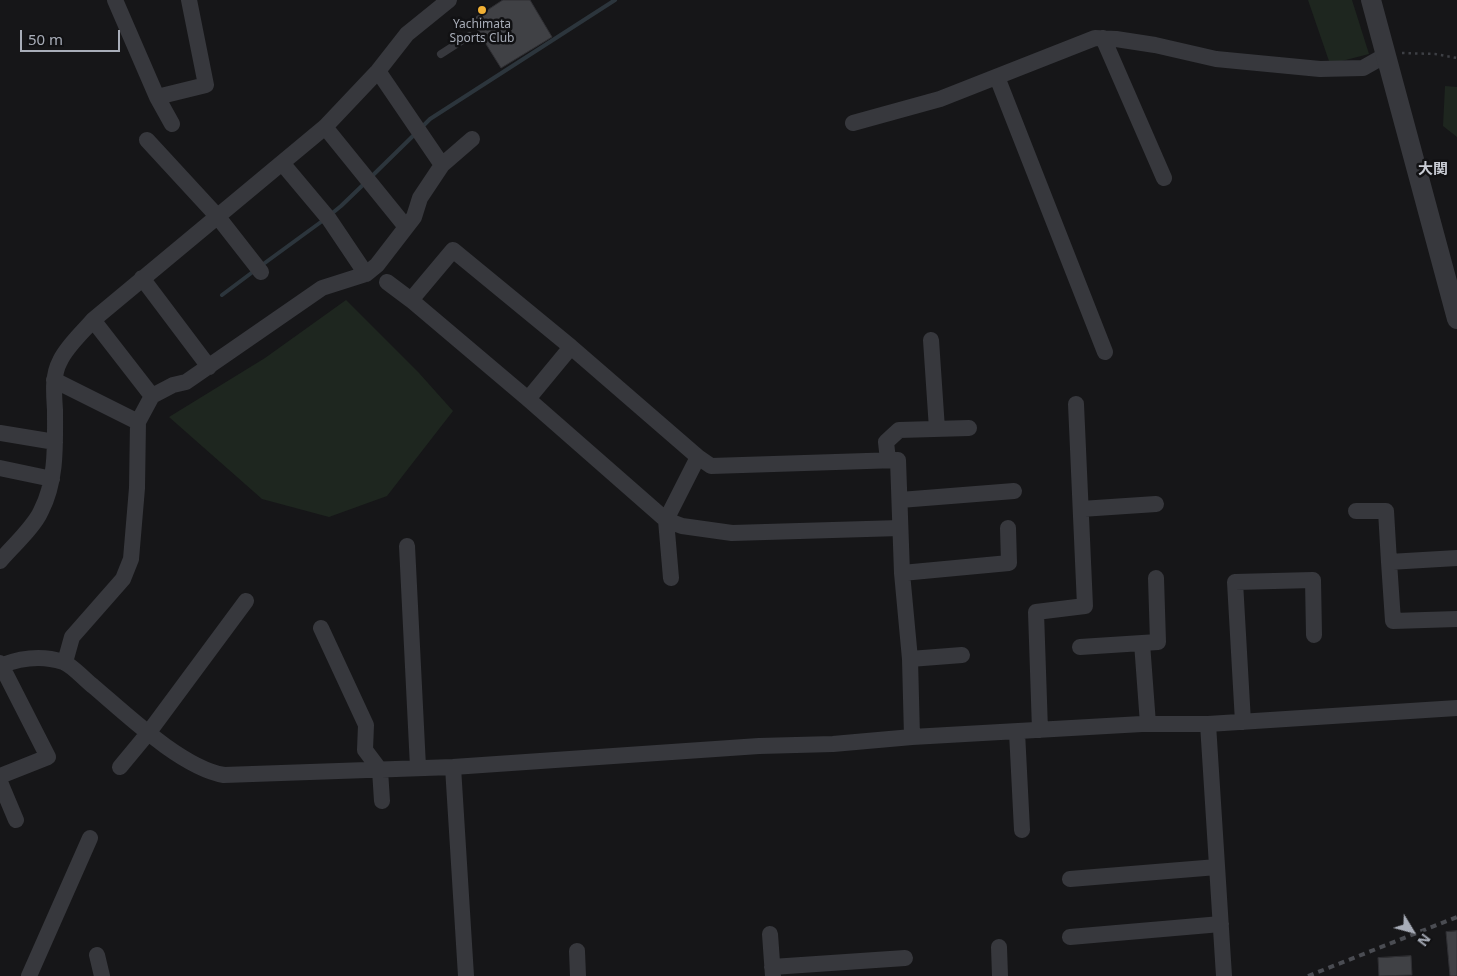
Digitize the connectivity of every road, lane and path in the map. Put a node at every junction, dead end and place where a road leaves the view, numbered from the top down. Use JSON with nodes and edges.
{"nodes":[{"id":1,"x":116,"y":0,"type":"edge"},
{"id":2,"x":189,"y":0,"type":"edge"},
{"id":3,"x":449,"y":0,"type":"edge"},
{"id":4,"x":1371,"y":0,"type":"edge"},
{"id":5,"x":469,"y":36,"type":"dead end"},
{"id":6,"x":1103,"y":38,"type":"junction"},
{"id":7,"x":441,"y":54,"type":"dead end"},
{"id":8,"x":1386,"y":55,"type":"junction"},
{"id":9,"x":1457,"y":58,"type":"edge"},
{"id":10,"x":378,"y":71,"type":"junction"},
{"id":11,"x":996,"y":77,"type":"junction"},
{"id":12,"x":157,"y":96,"type":"junction"},
{"id":13,"x":853,"y":123,"type":"dead end"},
{"id":14,"x":172,"y":124,"type":"dead end"},
{"id":15,"x":326,"y":127,"type":"junction"},
{"id":16,"x":472,"y":139,"type":"dead end"},
{"id":17,"x":147,"y":140,"type":"dead end"},
{"id":18,"x":282,"y":163,"type":"junction"},
{"id":19,"x":442,"y":165,"type":"junction"},
{"id":20,"x":1164,"y":178,"type":"dead end"},
{"id":21,"x":218,"y":217,"type":"junction"},
{"id":22,"x":406,"y":227,"type":"junction"},
{"id":23,"x":261,"y":272,"type":"dead end"},
{"id":24,"x":366,"y":274,"type":"junction"},
{"id":25,"x":142,"y":278,"type":"junction"},
{"id":26,"x":387,"y":282,"type":"dead end"},
{"id":27,"x":411,"y":300,"type":"junction"},
{"id":28,"x":1457,"y":319,"type":"edge"},
{"id":29,"x":93,"y":320,"type":"junction"},
{"id":30,"x":931,"y":340,"type":"dead end"},
{"id":31,"x":571,"y":347,"type":"junction"},
{"id":32,"x":1105,"y":352,"type":"dead end"},
{"id":33,"x":209,"y":367,"type":"junction"},
{"id":34,"x":54,"y":380,"type":"junction"},
{"id":35,"x":152,"y":396,"type":"junction"},
{"id":36,"x":528,"y":399,"type":"junction"},
{"id":37,"x":1076,"y":404,"type":"dead end"},
{"id":38,"x":138,"y":422,"type":"junction"},
{"id":39,"x":969,"y":428,"type":"dead end"},
{"id":40,"x":937,"y":429,"type":"junction"},
{"id":41,"x":0,"y":433,"type":"edge"},
{"id":42,"x":55,"y":442,"type":"junction"},
{"id":43,"x":698,"y":458,"type":"junction"},
{"id":44,"x":888,"y":460,"type":"junction"},
{"id":45,"x":0,"y":468,"type":"edge"},
{"id":46,"x":52,"y":480,"type":"junction"},
{"id":47,"x":1014,"y":491,"type":"dead end"},
{"id":48,"x":900,"y":500,"type":"junction"},
{"id":49,"x":1156,"y":504,"type":"dead end"},
{"id":50,"x":1081,"y":509,"type":"junction"},
{"id":51,"x":1356,"y":511,"type":"dead end"},
{"id":52,"x":666,"y":520,"type":"junction"},
{"id":53,"x":900,"y":528,"type":"junction"},
{"id":54,"x":1008,"y":528,"type":"dead end"},
{"id":55,"x":407,"y":546,"type":"dead end"},
{"id":56,"x":1457,"y":558,"type":"edge"},
{"id":57,"x":0,"y":561,"type":"edge"},
{"id":58,"x":1390,"y":562,"type":"junction"},
{"id":59,"x":902,"y":573,"type":"junction"},
{"id":60,"x":671,"y":578,"type":"dead end"},
{"id":61,"x":1156,"y":578,"type":"dead end"},
{"id":62,"x":246,"y":602,"type":"dead end"},
{"id":63,"x":1457,"y":619,"type":"edge"},
{"id":64,"x":321,"y":628,"type":"dead end"},
{"id":65,"x":1314,"y":635,"type":"dead end"},
{"id":66,"x":1142,"y":643,"type":"junction"},
{"id":67,"x":1080,"y":647,"type":"dead end"},
{"id":68,"x":962,"y":655,"type":"dead end"},
{"id":69,"x":910,"y":659,"type":"junction"},
{"id":70,"x":65,"y":662,"type":"junction"},
{"id":71,"x":1,"y":665,"type":"edge"},
{"id":72,"x":1457,"y":708,"type":"edge"},
{"id":73,"x":1243,"y":722,"type":"junction"},
{"id":74,"x":1148,"y":724,"type":"junction"},
{"id":75,"x":1208,"y":724,"type":"junction"},
{"id":76,"x":1040,"y":730,"type":"junction"},
{"id":77,"x":149,"y":732,"type":"junction"},
{"id":78,"x":1016,"y":732,"type":"junction"},
{"id":79,"x":912,"y":737,"type":"junction"},
{"id":80,"x":120,"y":767,"type":"dead end"},
{"id":81,"x":418,"y":767,"type":"junction"},
{"id":82,"x":453,"y":767,"type":"junction"},
{"id":83,"x":380,"y":770,"type":"junction"},
{"id":84,"x":0,"y":776,"type":"edge"},
{"id":85,"x":0,"y":782,"type":"edge"},
{"id":86,"x":382,"y":801,"type":"dead end"},
{"id":87,"x":16,"y":820,"type":"dead end"},
{"id":88,"x":1022,"y":830,"type":"dead end"},
{"id":89,"x":90,"y":838,"type":"dead end"},
{"id":90,"x":1217,"y":867,"type":"junction"},
{"id":91,"x":1070,"y":879,"type":"dead end"},
{"id":92,"x":1220,"y":924,"type":"junction"},
{"id":93,"x":770,"y":934,"type":"dead end"},
{"id":94,"x":1070,"y":937,"type":"dead end"},
{"id":95,"x":999,"y":947,"type":"dead end"},
{"id":96,"x":577,"y":951,"type":"dead end"},
{"id":97,"x":97,"y":955,"type":"dead end"},
{"id":98,"x":905,"y":958,"type":"dead end"},
{"id":99,"x":773,"y":972,"type":"edge"},
{"id":100,"x":29,"y":976,"type":"edge"},
{"id":101,"x":102,"y":976,"type":"edge"},
{"id":102,"x":466,"y":976,"type":"edge"},
{"id":103,"x":578,"y":976,"type":"edge"},
{"id":104,"x":1000,"y":976,"type":"edge"},
{"id":105,"x":1224,"y":976,"type":"edge"}],
"edges":[{"from":1,"to":12,"type":"street"},
{"from":2,"to":12,"type":"street"},
{"from":3,"to":10,"type":"street"},
{"from":4,"to":8,"type":"street"},
{"from":5,"to":7,"type":"lane"},
{"from":6,"to":8,"type":"street"},
{"from":6,"to":11,"type":"street"},
{"from":6,"to":20,"type":"street"},
{"from":8,"to":9,"type":"path"},
{"from":8,"to":28,"type":"street"},
{"from":10,"to":15,"type":"street"},
{"from":10,"to":19,"type":"street"},
{"from":11,"to":13,"type":"street"},
{"from":11,"to":32,"type":"street"},
{"from":12,"to":14,"type":"street"},
{"from":15,"to":18,"type":"street"},
{"from":15,"to":22,"type":"street"},
{"from":16,"to":19,"type":"street"},
{"from":17,"to":21,"type":"street"},
{"from":18,"to":21,"type":"street"},
{"from":18,"to":24,"type":"street"},
{"from":19,"to":22,"type":"street"},
{"from":21,"to":23,"type":"street"},
{"from":21,"to":25,"type":"street"},
{"from":22,"to":24,"type":"street"},
{"from":24,"to":33,"type":"street"},
{"from":25,"to":29,"type":"street"},
{"from":25,"to":33,"type":"street"},
{"from":26,"to":27,"type":"street"},
{"from":27,"to":31,"type":"street"},
{"from":27,"to":36,"type":"street"},
{"from":29,"to":34,"type":"street"},
{"from":29,"to":35,"type":"street"},
{"from":30,"to":40,"type":"street"},
{"from":31,"to":36,"type":"street"},
{"from":31,"to":43,"type":"street"},
{"from":33,"to":35,"type":"street"},
{"from":34,"to":38,"type":"street"},
{"from":34,"to":42,"type":"street"},
{"from":35,"to":38,"type":"street"},
{"from":36,"to":52,"type":"street"},
{"from":37,"to":50,"type":"street"},
{"from":38,"to":70,"type":"street"},
{"from":39,"to":40,"type":"street"},
{"from":40,"to":44,"type":"street"},
{"from":41,"to":42,"type":"street"},
{"from":42,"to":46,"type":"street"},
{"from":43,"to":44,"type":"street"},
{"from":43,"to":52,"type":"street"},
{"from":44,"to":48,"type":"street"},
{"from":45,"to":46,"type":"street"},
{"from":46,"to":57,"type":"street"},
{"from":47,"to":48,"type":"street"},
{"from":48,"to":53,"type":"street"},
{"from":49,"to":50,"type":"street"},
{"from":50,"to":76,"type":"street"},
{"from":51,"to":58,"type":"street"},
{"from":52,"to":53,"type":"street"},
{"from":52,"to":60,"type":"street"},
{"from":53,"to":59,"type":"street"},
{"from":54,"to":59,"type":"street"},
{"from":55,"to":81,"type":"street"},
{"from":56,"to":58,"type":"street"},
{"from":58,"to":63,"type":"street"},
{"from":59,"to":69,"type":"street"},
{"from":61,"to":66,"type":"street"},
{"from":62,"to":77,"type":"street"},
{"from":64,"to":83,"type":"street"},
{"from":65,"to":73,"type":"street"},
{"from":66,"to":67,"type":"street"},
{"from":66,"to":74,"type":"street"},
{"from":68,"to":69,"type":"street"},
{"from":69,"to":79,"type":"street"},
{"from":70,"to":71,"type":"street"},
{"from":70,"to":77,"type":"street"},
{"from":71,"to":84,"type":"street"},
{"from":72,"to":73,"type":"street"},
{"from":73,"to":75,"type":"street"},
{"from":74,"to":75,"type":"street"},
{"from":74,"to":76,"type":"street"},
{"from":75,"to":90,"type":"street"},
{"from":76,"to":78,"type":"street"},
{"from":77,"to":80,"type":"street"},
{"from":77,"to":83,"type":"street"},
{"from":78,"to":79,"type":"street"},
{"from":78,"to":88,"type":"street"},
{"from":79,"to":82,"type":"street"},
{"from":81,"to":82,"type":"street"},
{"from":81,"to":83,"type":"street"},
{"from":82,"to":102,"type":"street"},
{"from":83,"to":86,"type":"street"},
{"from":85,"to":87,"type":"street"},
{"from":89,"to":100,"type":"street"},
{"from":90,"to":91,"type":"street"},
{"from":90,"to":92,"type":"street"},
{"from":92,"to":94,"type":"street"},
{"from":92,"to":105,"type":"street"},
{"from":93,"to":99,"type":"street"},
{"from":95,"to":104,"type":"street"},
{"from":96,"to":103,"type":"street"},
{"from":97,"to":101,"type":"street"},
{"from":98,"to":99,"type":"street"}]}
